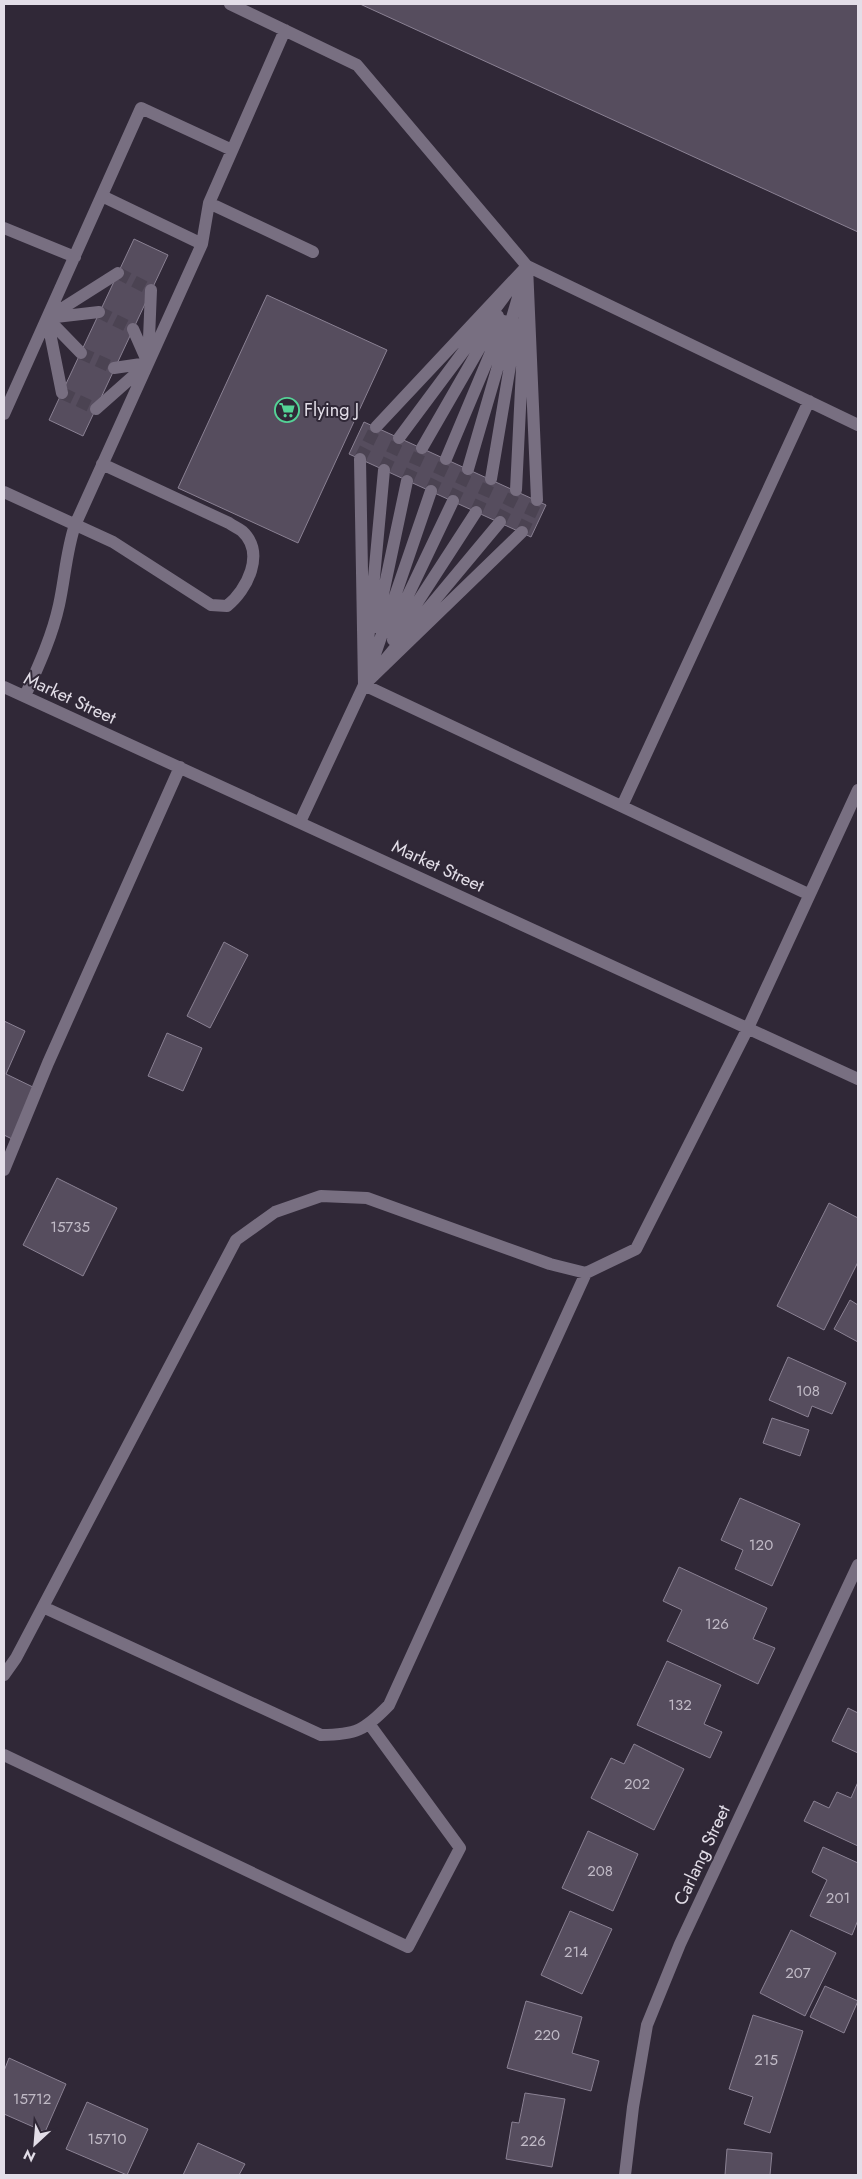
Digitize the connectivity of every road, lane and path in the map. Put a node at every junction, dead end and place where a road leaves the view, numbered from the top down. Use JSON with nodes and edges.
{"nodes":[{"id":1,"x":230,"y":4,"type":"edge"},
{"id":2,"x":285,"y":30,"type":"junction"},
{"id":3,"x":232,"y":150,"type":"junction"},
{"id":4,"x":102,"y":196,"type":"junction"},
{"id":5,"x":209,"y":203,"type":"junction"},
{"id":6,"x":4,"y":228,"type":"edge"},
{"id":7,"x":202,"y":244,"type":"junction"},
{"id":8,"x":314,"y":252,"type":"dead end"},
{"id":9,"x":75,"y":257,"type":"junction"},
{"id":10,"x":527,"y":266,"type":"junction"},
{"id":11,"x":118,"y":274,"type":"dead end"},
{"id":12,"x":151,"y":290,"type":"dead end"},
{"id":13,"x":99,"y":312,"type":"tunnel mouth"},
{"id":14,"x":47,"y":318,"type":"junction"},
{"id":15,"x":132,"y":329,"type":"tunnel mouth"},
{"id":16,"x":81,"y":353,"type":"tunnel mouth"},
{"id":17,"x":148,"y":363,"type":"junction"},
{"id":18,"x":114,"y":368,"type":"tunnel mouth"},
{"id":19,"x":62,"y":393,"type":"dead end"},
{"id":20,"x":810,"y":401,"type":"junction"},
{"id":21,"x":96,"y":409,"type":"dead end"},
{"id":22,"x":4,"y":414,"type":"edge"},
{"id":23,"x":858,"y":425,"type":"edge"},
{"id":24,"x":376,"y":427,"type":"tunnel mouth"},
{"id":25,"x":399,"y":438,"type":"tunnel mouth"},
{"id":26,"x":422,"y":448,"type":"tunnel mouth"},
{"id":27,"x":360,"y":459,"type":"tunnel mouth"},
{"id":28,"x":446,"y":459,"type":"tunnel mouth"},
{"id":29,"x":102,"y":464,"type":"junction"},
{"id":30,"x":468,"y":469,"type":"tunnel mouth"},
{"id":31,"x":384,"y":470,"type":"tunnel mouth"},
{"id":32,"x":491,"y":479,"type":"tunnel mouth"},
{"id":33,"x":407,"y":481,"type":"tunnel mouth"},
{"id":34,"x":516,"y":490,"type":"tunnel mouth"},
{"id":35,"x":431,"y":491,"type":"tunnel mouth"},
{"id":36,"x":4,"y":492,"type":"edge"},
{"id":37,"x":537,"y":500,"type":"tunnel mouth"},
{"id":38,"x":453,"y":501,"type":"tunnel mouth"},
{"id":39,"x":476,"y":512,"type":"tunnel mouth"},
{"id":40,"x":500,"y":522,"type":"tunnel mouth"},
{"id":41,"x":75,"y":525,"type":"junction"},
{"id":42,"x":522,"y":532,"type":"tunnel mouth"},
{"id":43,"x":364,"y":685,"type":"junction"},
{"id":44,"x":4,"y":687,"type":"edge"},
{"id":45,"x":25,"y":696,"type":"junction"},
{"id":46,"x":180,"y":767,"type":"junction"},
{"id":47,"x":858,"y":790,"type":"edge"},
{"id":48,"x":622,"y":806,"type":"junction"},
{"id":49,"x":300,"y":822,"type":"junction"},
{"id":50,"x":808,"y":894,"type":"junction"},
{"id":51,"x":748,"y":1028,"type":"junction"},
{"id":52,"x":858,"y":1079,"type":"edge"},
{"id":53,"x":4,"y":1170,"type":"edge"},
{"id":54,"x":586,"y":1273,"type":"junction"},
{"id":55,"x":858,"y":1565,"type":"edge"},
{"id":56,"x":44,"y":1607,"type":"junction"},
{"id":57,"x":4,"y":1675,"type":"edge"},
{"id":58,"x":370,"y":1725,"type":"junction"},
{"id":59,"x":4,"y":1755,"type":"edge"},
{"id":60,"x":625,"y":2175,"type":"edge"}],
"edges":[{"from":1,"to":2,"type":"street"},
{"from":2,"to":3,"type":"street"},
{"from":2,"to":10,"type":"street"},
{"from":3,"to":4,"type":"street"},
{"from":3,"to":5,"type":"street"},
{"from":4,"to":7,"type":"street"},
{"from":4,"to":9,"type":"street"},
{"from":5,"to":7,"type":"street"},
{"from":5,"to":8,"type":"street"},
{"from":6,"to":9,"type":"street"},
{"from":7,"to":17,"type":"street"},
{"from":9,"to":14,"type":"street"},
{"from":10,"to":20,"type":"street"},
{"from":10,"to":24,"type":"street"},
{"from":10,"to":25,"type":"street"},
{"from":10,"to":26,"type":"street"},
{"from":10,"to":28,"type":"street"},
{"from":10,"to":30,"type":"street"},
{"from":10,"to":32,"type":"street"},
{"from":10,"to":34,"type":"street"},
{"from":10,"to":37,"type":"street"},
{"from":11,"to":14,"type":"street"},
{"from":12,"to":17,"type":"street"},
{"from":13,"to":14,"type":"street"},
{"from":14,"to":16,"type":"street"},
{"from":14,"to":19,"type":"street"},
{"from":14,"to":22,"type":"street"},
{"from":15,"to":17,"type":"street"},
{"from":17,"to":18,"type":"street"},
{"from":17,"to":21,"type":"street"},
{"from":17,"to":29,"type":"street"},
{"from":20,"to":23,"type":"street"},
{"from":20,"to":48,"type":"street"},
{"from":27,"to":43,"type":"street"},
{"from":29,"to":41,"type":"street"},
{"from":29,"to":41,"type":"street"},
{"from":31,"to":43,"type":"street"},
{"from":33,"to":43,"type":"street"},
{"from":35,"to":43,"type":"street"},
{"from":36,"to":41,"type":"street"},
{"from":38,"to":43,"type":"street"},
{"from":39,"to":43,"type":"street"},
{"from":40,"to":43,"type":"street"},
{"from":41,"to":45,"type":"street"},
{"from":42,"to":43,"type":"street"},
{"from":43,"to":48,"type":"street"},
{"from":43,"to":49,"type":"street"},
{"from":44,"to":45,"type":"street","name":"Market Street"},
{"from":45,"to":46,"type":"street","name":"Market Street"},
{"from":46,"to":49,"type":"street","name":"Market Street"},
{"from":46,"to":53,"type":"street"},
{"from":47,"to":50,"type":"street"},
{"from":48,"to":50,"type":"street"},
{"from":49,"to":51,"type":"street","name":"Market Street"},
{"from":50,"to":51,"type":"street"},
{"from":51,"to":52,"type":"street","name":"Market Street"},
{"from":51,"to":54,"type":"street"},
{"from":54,"to":56,"type":"street"},
{"from":54,"to":58,"type":"street"},
{"from":55,"to":60,"type":"street","name":"Carlang Street"},
{"from":56,"to":57,"type":"street"},
{"from":56,"to":58,"type":"street"},
{"from":58,"to":59,"type":"street"}]}
